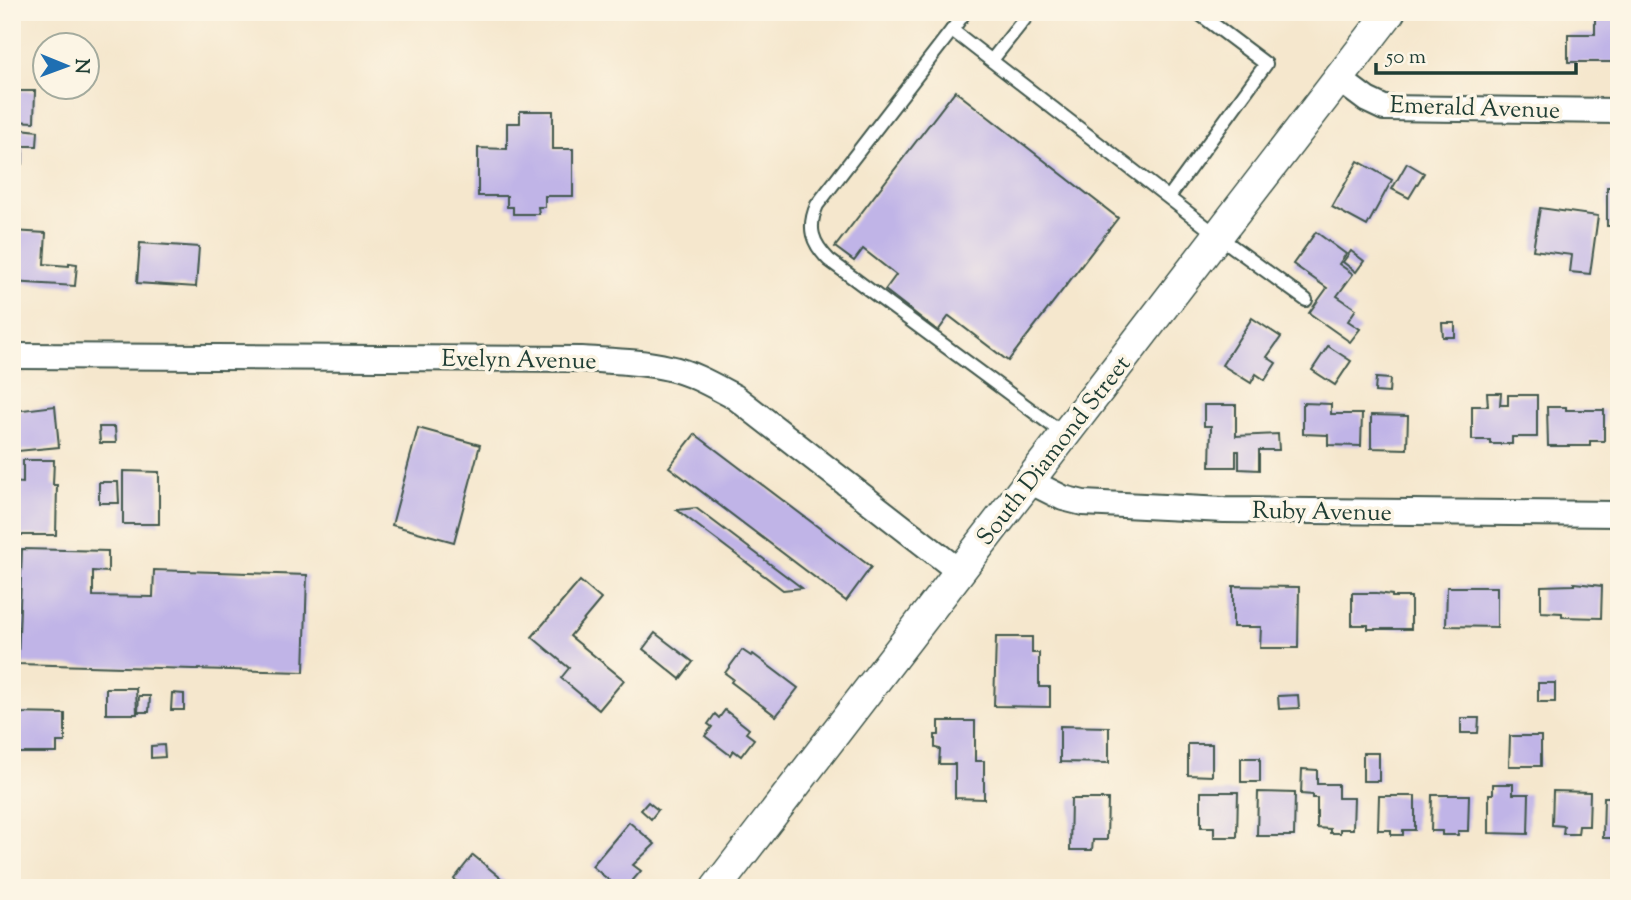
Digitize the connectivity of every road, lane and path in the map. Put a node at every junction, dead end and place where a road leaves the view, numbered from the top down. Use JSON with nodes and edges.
{"nodes":[{"id":1,"x":965,"y":12,"type":"edge"},
{"id":2,"x":1030,"y":12,"type":"edge"},
{"id":3,"x":1197,"y":12,"type":"edge"},
{"id":4,"x":1390,"y":12,"type":"edge"},
{"id":5,"x":952,"y":30,"type":"junction"},
{"id":6,"x":992,"y":60,"type":"junction"},
{"id":7,"x":1339,"y":79,"type":"junction"},
{"id":8,"x":1619,"y":111,"type":"edge"},
{"id":9,"x":1169,"y":197,"type":"junction"},
{"id":10,"x":1218,"y":236,"type":"junction"},
{"id":11,"x":1306,"y":300,"type":"dead end"},
{"id":12,"x":12,"y":356,"type":"edge"},
{"id":13,"x":1065,"y":435,"type":"junction"},
{"id":14,"x":1029,"y":481,"type":"junction"},
{"id":15,"x":1619,"y":514,"type":"edge"},
{"id":16,"x":960,"y":572,"type":"junction"},
{"id":17,"x":726,"y":884,"type":"edge"}],
"edges":[{"from":1,"to":5,"type":"lane"},
{"from":2,"to":6,"type":"lane"},
{"from":3,"to":9,"type":"lane"},
{"from":4,"to":7,"type":"street","name":"South Diamond Street"},
{"from":5,"to":6,"type":"lane"},
{"from":5,"to":13,"type":"lane"},
{"from":6,"to":9,"type":"lane"},
{"from":7,"to":8,"type":"street","name":"Emerald Avenue"},
{"from":7,"to":10,"type":"street","name":"South Diamond Street"},
{"from":9,"to":10,"type":"lane"},
{"from":10,"to":11,"type":"lane"},
{"from":10,"to":13,"type":"street","name":"South Diamond Street"},
{"from":12,"to":16,"type":"street","name":"Evelyn Avenue"},
{"from":13,"to":14,"type":"street","name":"South Diamond Street"},
{"from":14,"to":15,"type":"street","name":"Ruby Avenue"},
{"from":14,"to":16,"type":"street","name":"South Diamond Street"},
{"from":16,"to":17,"type":"street","name":"South Diamond Street"}]}
